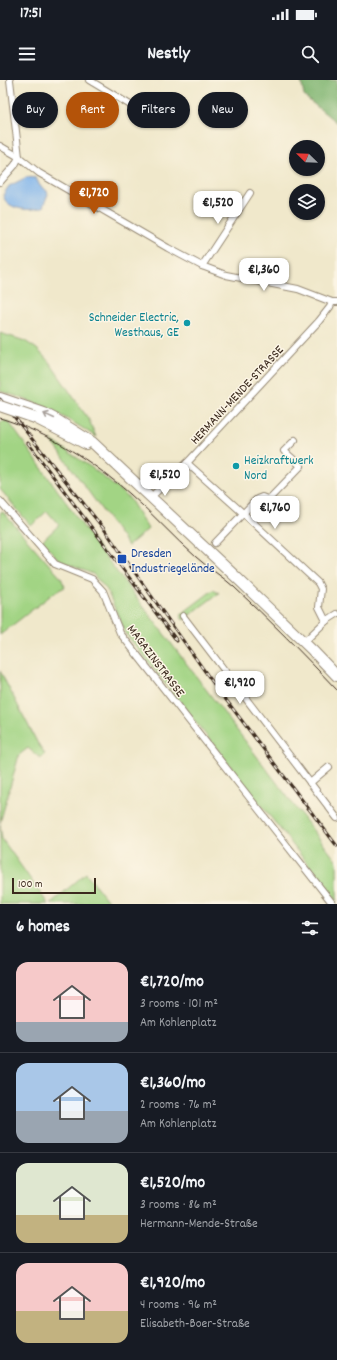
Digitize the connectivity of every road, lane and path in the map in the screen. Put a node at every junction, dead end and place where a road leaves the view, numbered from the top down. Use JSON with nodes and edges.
{"nodes":[{"id":1,"x":10,"y":80,"type":"edge"},
{"id":2,"x":89,"y":80,"type":"edge"},
{"id":3,"x":127,"y":103,"type":"edge"},
{"id":4,"x":0,"y":146,"type":"edge"},
{"id":5,"x":19,"y":157,"type":"junction"},
{"id":6,"x":0,"y":182,"type":"edge"},
{"id":7,"x":250,"y":194,"type":"dead end"},
{"id":8,"x":202,"y":266,"type":"junction"},
{"id":9,"x":334,"y":302,"type":"edge"},
{"id":10,"x":0,"y":398,"type":"edge"},
{"id":11,"x":0,"y":406,"type":"edge"},
{"id":12,"x":295,"y":440,"type":"dead end"},
{"id":13,"x":105,"y":455,"type":"junction"},
{"id":14,"x":187,"y":463,"type":"junction"},
{"id":15,"x":151,"y":497,"type":"junction"},
{"id":16,"x":0,"y":501,"type":"edge"},
{"id":17,"x":244,"y":514,"type":"junction"},
{"id":18,"x":215,"y":543,"type":"dead end"},
{"id":19,"x":337,"y":614,"type":"edge"},
{"id":20,"x":183,"y":616,"type":"dead end"},
{"id":21,"x":326,"y":621,"type":"junction"},
{"id":22,"x":304,"y":642,"type":"junction"},
{"id":23,"x":337,"y":676,"type":"edge"},
{"id":24,"x":329,"y":767,"type":"dead end"},
{"id":25,"x":310,"y":783,"type":"junction"},
{"id":26,"x":337,"y":818,"type":"edge"},
{"id":27,"x":333,"y":904,"type":"edge"}],
"edges":[{"from":1,"to":5,"type":"street"},
{"from":2,"to":3,"type":"street"},
{"from":4,"to":5,"type":"street"},
{"from":5,"to":6,"type":"street"},
{"from":5,"to":8,"type":"street"},
{"from":7,"to":8,"type":"street"},
{"from":8,"to":9,"type":"street"},
{"from":9,"to":14,"type":"street","name":"HERMANN-MENDE-STRASSE"},
{"from":13,"to":10,"type":"main road","one_way":true},
{"from":11,"to":13,"type":"main road","bridge":true},
{"from":12,"to":17,"type":"street"},
{"from":13,"to":15,"type":"main road"},
{"from":14,"to":15,"type":"street","name":"HERMANN-MENDE-STRASSE"},
{"from":14,"to":17,"type":"street"},
{"from":15,"to":22,"type":"main road"},
{"from":16,"to":27,"type":"street","name":"MAGAZINSTRASSE"},
{"from":17,"to":18,"type":"street"},
{"from":17,"to":21,"type":"street"},
{"from":19,"to":21,"type":"street"},
{"from":20,"to":25,"type":"street"},
{"from":21,"to":22,"type":"street"},
{"from":22,"to":23,"type":"main road"},
{"from":24,"to":25,"type":"street"},
{"from":25,"to":26,"type":"street"}]}
